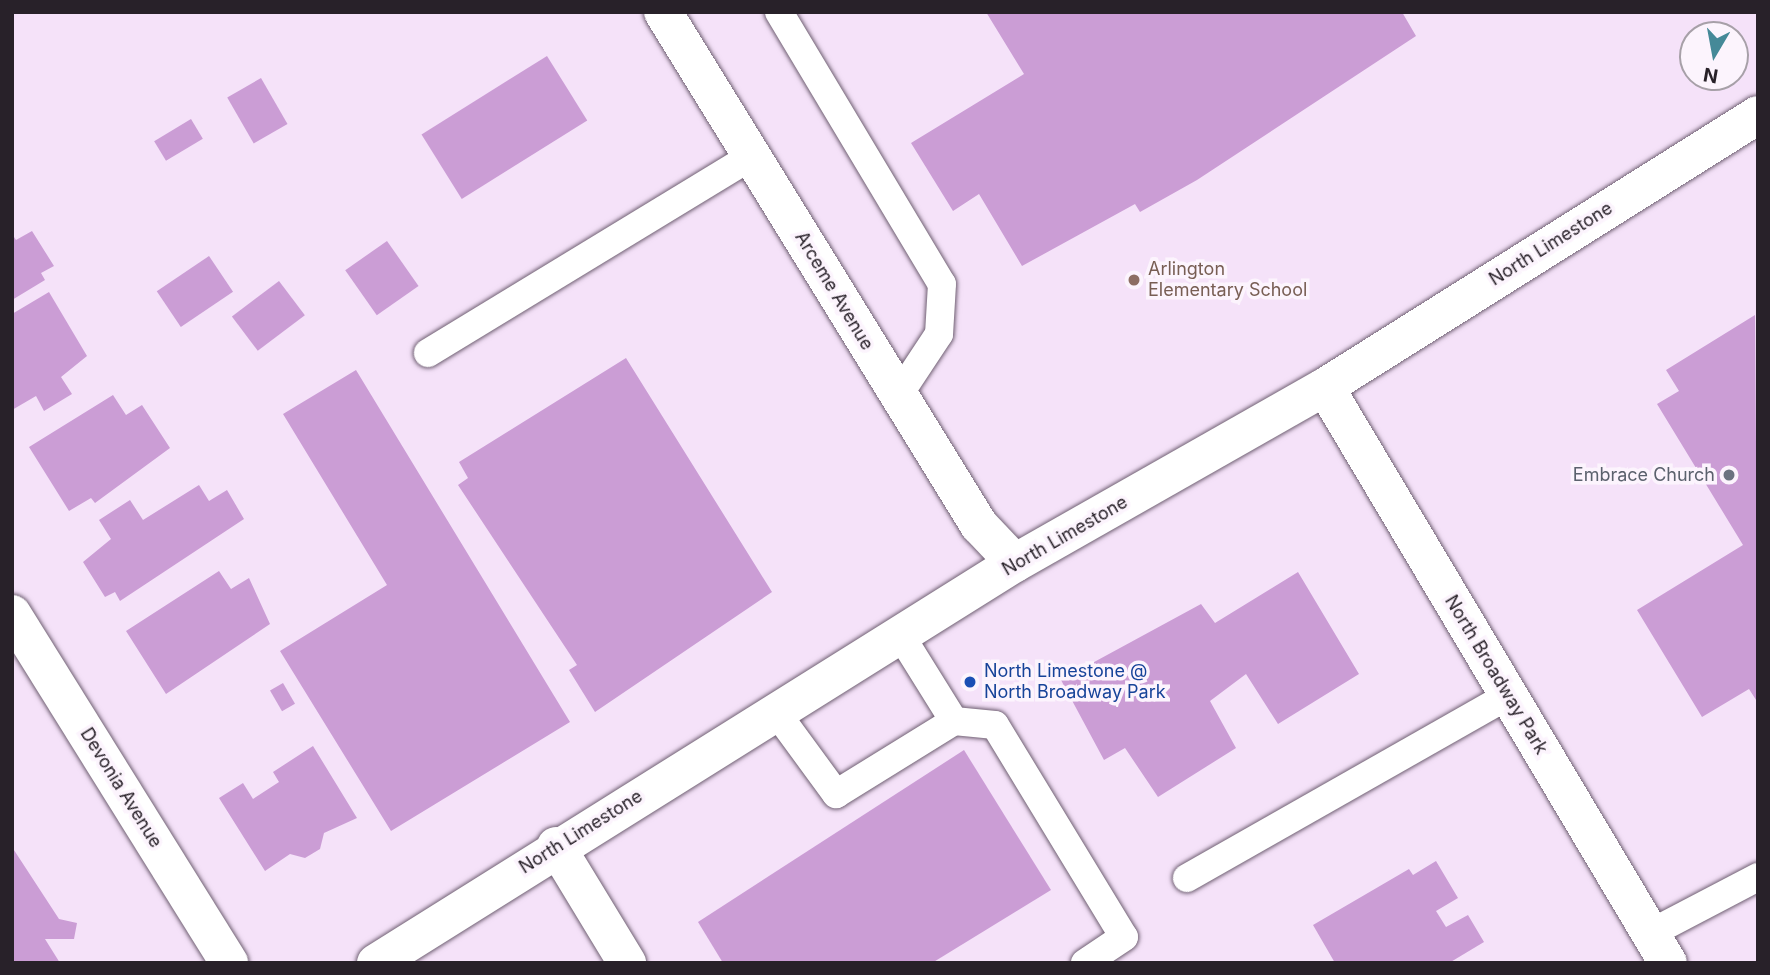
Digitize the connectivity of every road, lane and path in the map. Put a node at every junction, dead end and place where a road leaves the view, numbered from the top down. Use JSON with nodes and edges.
{"nodes":[{"id":1,"x":663,"y":12,"type":"edge"},
{"id":2,"x":779,"y":12,"type":"edge"},
{"id":3,"x":1758,"y":115,"type":"edge"},
{"id":4,"x":752,"y":156,"type":"junction"},
{"id":5,"x":428,"y":353,"type":"dead end"},
{"id":6,"x":1325,"y":387,"type":"junction"},
{"id":7,"x":898,"y":396,"type":"junction"},
{"id":8,"x":1015,"y":563,"type":"junction"},
{"id":9,"x":12,"y":614,"type":"edge"},
{"id":10,"x":901,"y":636,"type":"junction"},
{"id":11,"x":1507,"y":696,"type":"junction"},
{"id":12,"x":776,"y":712,"type":"junction"},
{"id":13,"x":954,"y":721,"type":"junction"},
{"id":14,"x":556,"y":846,"type":"junction"},
{"id":15,"x":1758,"y":877,"type":"edge"},
{"id":16,"x":1187,"y":878,"type":"dead end"},
{"id":17,"x":1659,"y":948,"type":"edge"},
{"id":18,"x":229,"y":963,"type":"edge"},
{"id":19,"x":376,"y":963,"type":"edge"},
{"id":20,"x":627,"y":963,"type":"edge"},
{"id":21,"x":1086,"y":963,"type":"edge"}],
"edges":[{"from":1,"to":4,"type":"street","name":"Arceme Avenue"},
{"from":2,"to":7,"type":"lane"},
{"from":3,"to":6,"type":"street","name":"North Limestone"},
{"from":4,"to":5,"type":"lane"},
{"from":4,"to":7,"type":"street","name":"Arceme Avenue"},
{"from":6,"to":8,"type":"street","name":"North Limestone"},
{"from":6,"to":11,"type":"street","name":"North Broadway Park"},
{"from":7,"to":8,"type":"street","name":"Arceme Avenue"},
{"from":8,"to":10,"type":"street","name":"North Limestone"},
{"from":9,"to":18,"type":"street","name":"Devonia Avenue"},
{"from":10,"to":12,"type":"street","name":"North Limestone"},
{"from":10,"to":13,"type":"lane"},
{"from":11,"to":16,"type":"lane"},
{"from":11,"to":17,"type":"street","name":"North Broadway Park"},
{"from":12,"to":13,"type":"lane"},
{"from":12,"to":14,"type":"street","name":"North Limestone"},
{"from":13,"to":21,"type":"lane"},
{"from":14,"to":19,"type":"street","name":"North Limestone"},
{"from":14,"to":20,"type":"street"},
{"from":15,"to":17,"type":"lane"}]}
